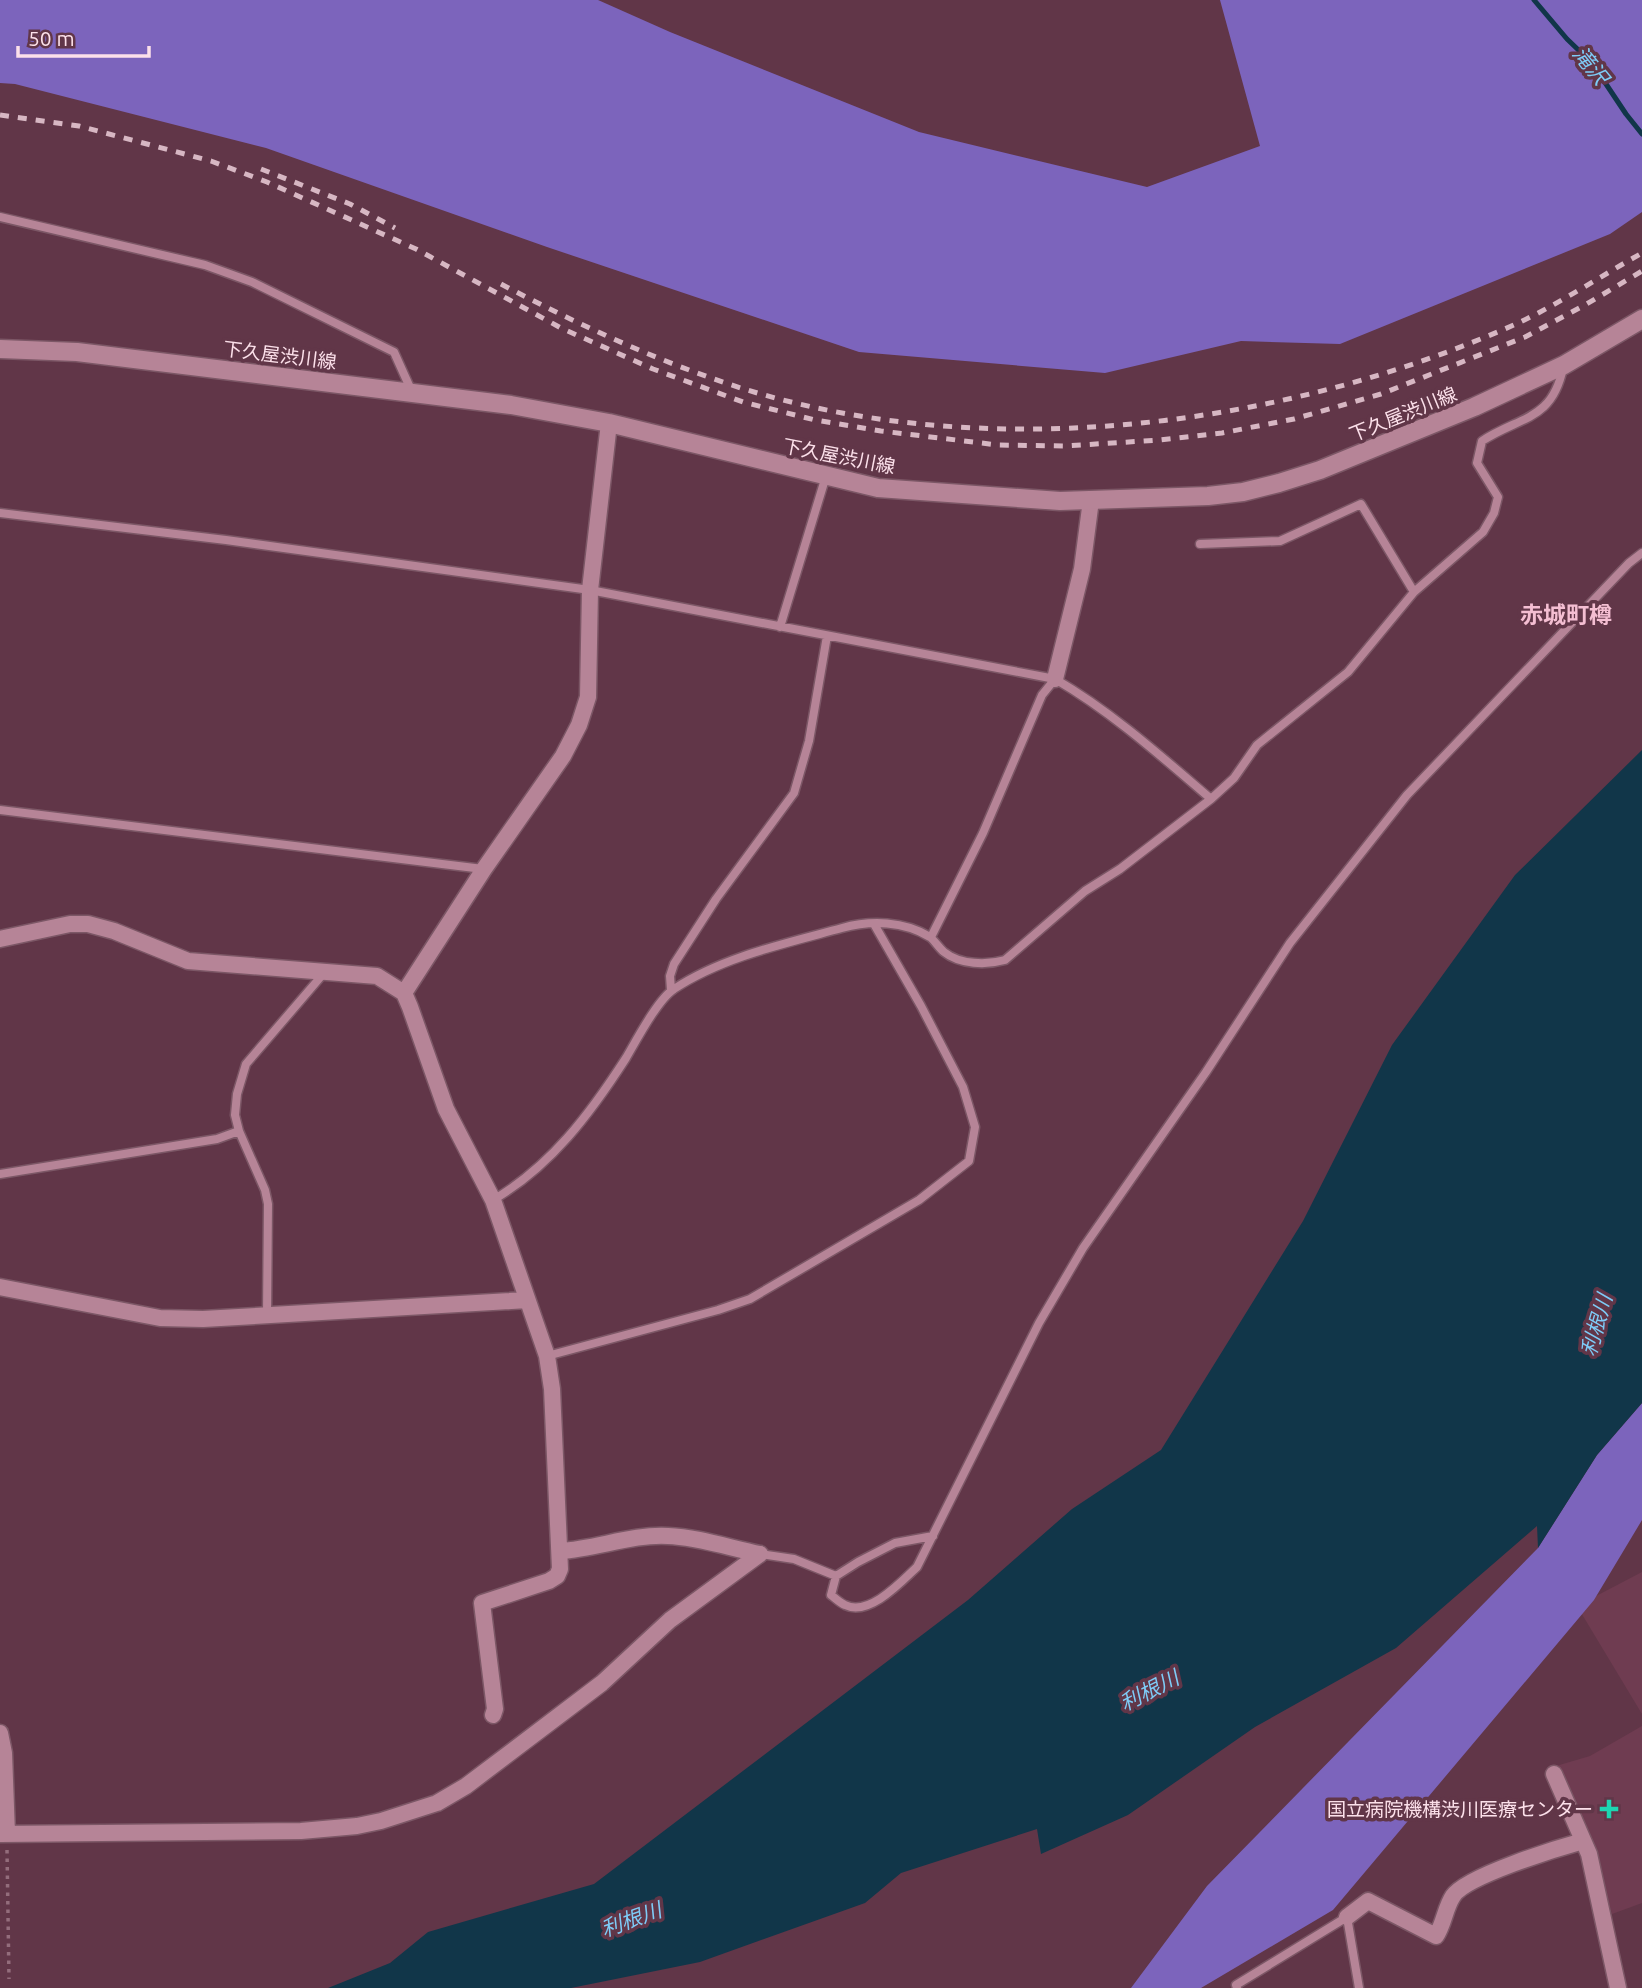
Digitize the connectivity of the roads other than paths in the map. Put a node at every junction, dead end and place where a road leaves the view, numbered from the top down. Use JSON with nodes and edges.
{"nodes":[{"id":1,"x":0,"y":217,"type":"edge"},
{"id":2,"x":1642,"y":319,"type":"edge"},
{"id":3,"x":0,"y":349,"type":"edge"},
{"id":4,"x":1564,"y":365,"type":"junction"},
{"id":5,"x":412,"y":392,"type":"junction"},
{"id":6,"x":609,"y":423,"type":"junction"},
{"id":7,"x":826,"y":476,"type":"junction"},
{"id":8,"x":1091,"y":500,"type":"junction"},
{"id":9,"x":0,"y":513,"type":"edge"},
{"id":10,"x":1200,"y":544,"type":"dead end"},
{"id":11,"x":1642,"y":553,"type":"edge"},
{"id":12,"x":590,"y":590,"type":"junction"},
{"id":13,"x":1415,"y":592,"type":"junction"},
{"id":14,"x":780,"y":627,"type":"junction"},
{"id":15,"x":827,"y":636,"type":"junction"},
{"id":16,"x":1055,"y":680,"type":"junction"},
{"id":17,"x":1211,"y":799,"type":"junction"},
{"id":18,"x":0,"y":810,"type":"edge"},
{"id":19,"x":484,"y":869,"type":"junction"},
{"id":20,"x":874,"y":924,"type":"junction"},
{"id":21,"x":931,"y":937,"type":"junction"},
{"id":22,"x":0,"y":939,"type":"edge"},
{"id":23,"x":324,"y":973,"type":"junction"},
{"id":24,"x":671,"y":990,"type":"junction"},
{"id":25,"x":404,"y":993,"type":"junction"},
{"id":26,"x":239,"y":1131,"type":"junction"},
{"id":27,"x":0,"y":1174,"type":"edge"},
{"id":28,"x":493,"y":1200,"type":"junction"},
{"id":29,"x":0,"y":1287,"type":"edge"},
{"id":30,"x":527,"y":1300,"type":"junction"},
{"id":31,"x":267,"y":1315,"type":"junction"},
{"id":32,"x":547,"y":1356,"type":"junction"},
{"id":33,"x":933,"y":1536,"type":"junction"},
{"id":34,"x":560,"y":1551,"type":"junction"},
{"id":35,"x":760,"y":1554,"type":"junction"},
{"id":36,"x":836,"y":1576,"type":"junction"},
{"id":37,"x":493,"y":1716,"type":"dead end"},
{"id":38,"x":0,"y":1733,"type":"edge"},
{"id":39,"x":1554,"y":1774,"type":"dead end"},
{"id":40,"x":4,"y":1834,"type":"edge"},
{"id":41,"x":1583,"y":1841,"type":"junction"},
{"id":42,"x":1347,"y":1917,"type":"junction"},
{"id":43,"x":1237,"y":1988,"type":"edge"},
{"id":44,"x":1359,"y":1988,"type":"edge"},
{"id":45,"x":1618,"y":1988,"type":"edge"}],
"edges":[{"from":1,"to":5,"type":"lane"},
{"from":2,"to":4,"type":"main road","name":"下久屋渋川線"},
{"from":3,"to":5,"type":"main road","name":"下久屋渋川線"},
{"from":4,"to":8,"type":"main road","name":"下久屋渋川線"},
{"from":4,"to":13,"type":"lane"},
{"from":5,"to":6,"type":"main road","name":"下久屋渋川線"},
{"from":6,"to":7,"type":"main road","name":"下久屋渋川線"},
{"from":6,"to":12,"type":"street"},
{"from":7,"to":8,"type":"main road","name":"下久屋渋川線"},
{"from":7,"to":14,"type":"lane"},
{"from":8,"to":16,"type":"street"},
{"from":9,"to":12,"type":"lane"},
{"from":10,"to":13,"type":"lane"},
{"from":11,"to":33,"type":"lane"},
{"from":12,"to":14,"type":"lane"},
{"from":12,"to":19,"type":"street"},
{"from":13,"to":17,"type":"lane"},
{"from":14,"to":15,"type":"lane"},
{"from":15,"to":16,"type":"lane"},
{"from":15,"to":24,"type":"lane"},
{"from":16,"to":17,"type":"lane"},
{"from":16,"to":21,"type":"lane"},
{"from":17,"to":21,"type":"lane"},
{"from":18,"to":19,"type":"lane"},
{"from":19,"to":25,"type":"street"},
{"from":20,"to":21,"type":"lane"},
{"from":20,"to":24,"type":"lane"},
{"from":20,"to":32,"type":"lane"},
{"from":22,"to":23,"type":"street"},
{"from":23,"to":25,"type":"street"},
{"from":23,"to":26,"type":"lane"},
{"from":24,"to":28,"type":"lane"},
{"from":25,"to":28,"type":"street"},
{"from":26,"to":27,"type":"lane"},
{"from":26,"to":31,"type":"lane"},
{"from":28,"to":30,"type":"street"},
{"from":29,"to":31,"type":"street"},
{"from":30,"to":31,"type":"street"},
{"from":30,"to":32,"type":"street"},
{"from":32,"to":34,"type":"street"},
{"from":33,"to":36,"type":"lane"},
{"from":33,"to":36,"type":"lane"},
{"from":34,"to":35,"type":"street"},
{"from":34,"to":37,"type":"street"},
{"from":35,"to":36,"type":"lane"},
{"from":35,"to":40,"type":"street"},
{"from":38,"to":40,"type":"street"},
{"from":39,"to":41,"type":"street"},
{"from":41,"to":42,"type":"street"},
{"from":41,"to":45,"type":"street"},
{"from":42,"to":43,"type":"lane"},
{"from":42,"to":44,"type":"lane"}]}
